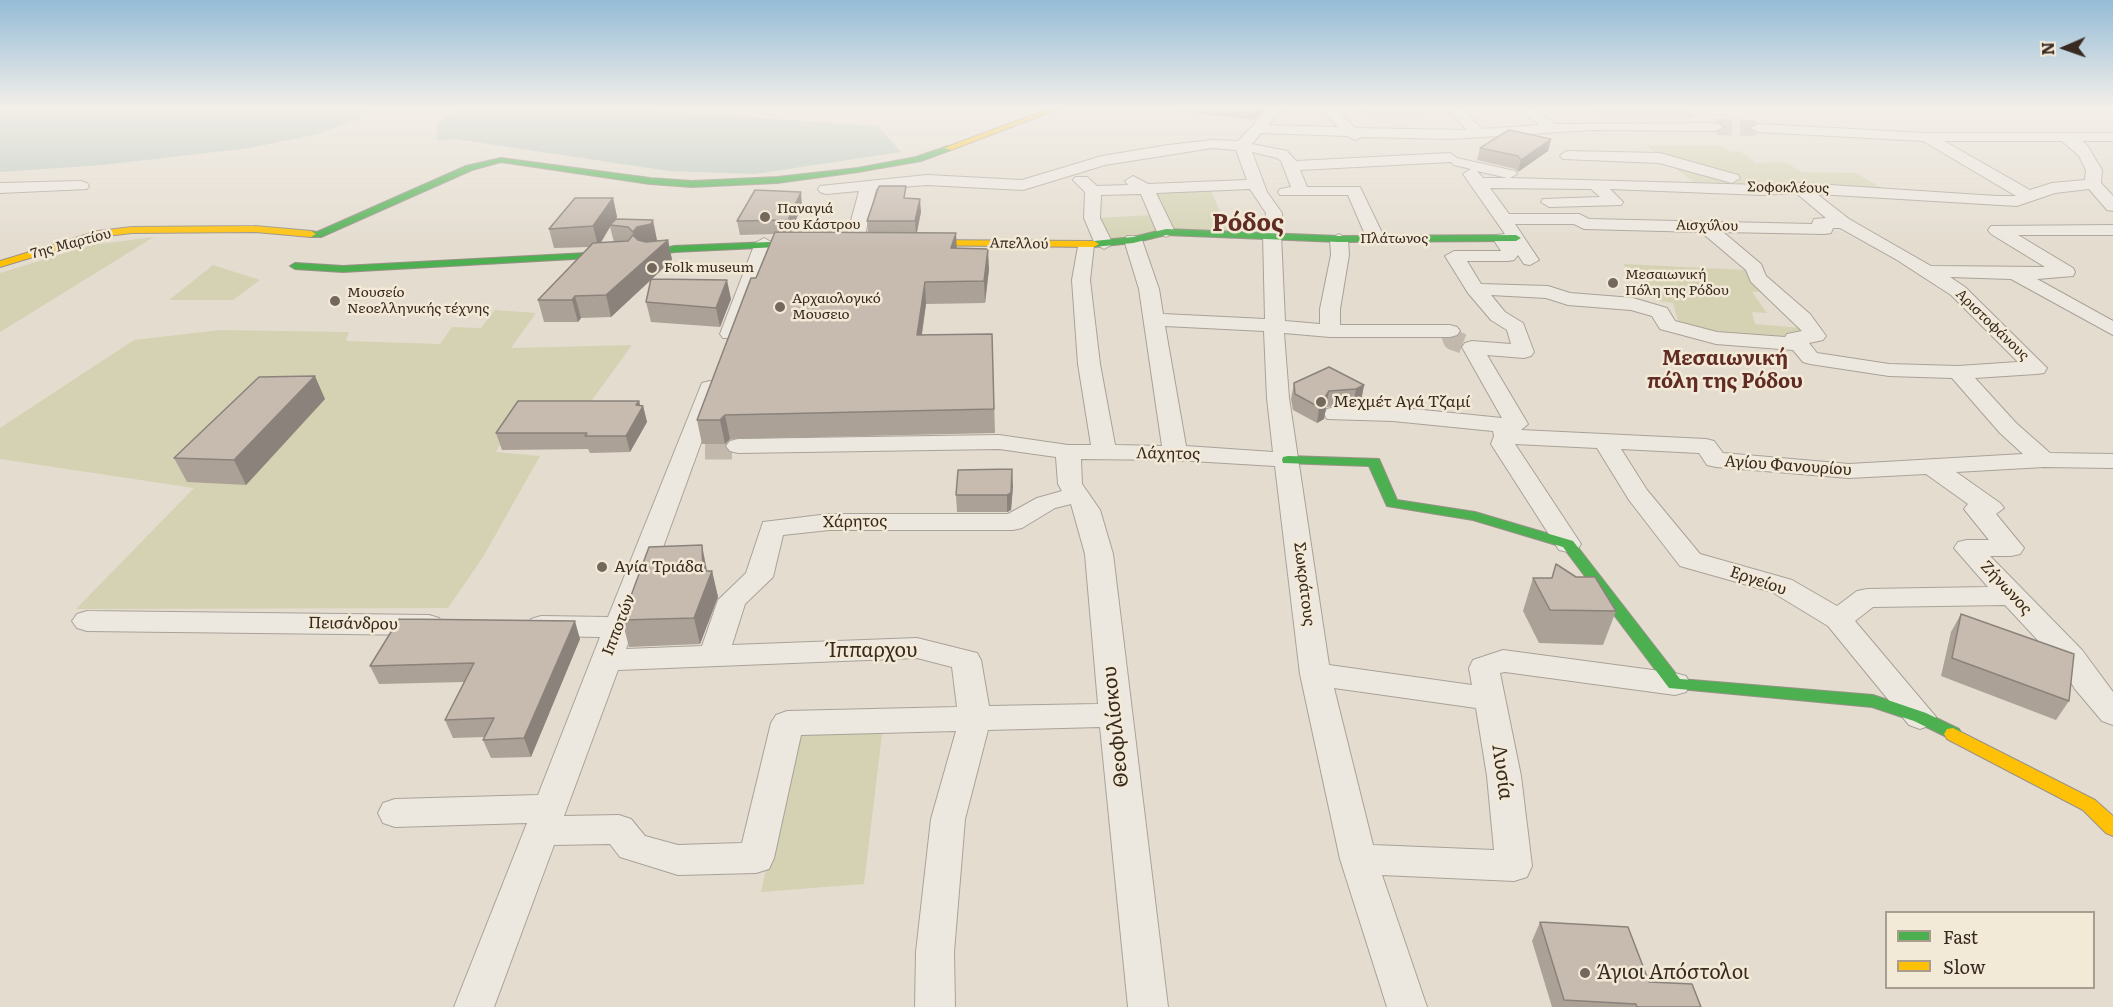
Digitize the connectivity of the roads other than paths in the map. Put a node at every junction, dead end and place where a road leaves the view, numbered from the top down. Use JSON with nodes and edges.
{"nodes":[{"id":1,"x":929,"y":155,"type":"edge"},
{"id":2,"x":1135,"y":155,"type":"edge"},
{"id":3,"x":1173,"y":155,"type":"edge"},
{"id":4,"x":1246,"y":155,"type":"edge"},
{"id":5,"x":1283,"y":155,"type":"edge"},
{"id":6,"x":1373,"y":155,"type":"edge"},
{"id":7,"x":1449,"y":155,"type":"edge"},
{"id":8,"x":1561,"y":155,"type":"edge"},
{"id":9,"x":1638,"y":155,"type":"edge"},
{"id":10,"x":1957,"y":155,"type":"edge"},
{"id":11,"x":2085,"y":155,"type":"edge"},
{"id":12,"x":1454,"y":160,"type":"junction"},
{"id":13,"x":1102,"y":161,"type":"junction"},
{"id":14,"x":1380,"y":163,"type":"junction"},
{"id":15,"x":1290,"y":166,"type":"junction"},
{"id":16,"x":1316,"y":167,"type":"junction"},
{"id":17,"x":2113,"y":172,"type":"edge"},
{"id":18,"x":1061,"y":173,"type":"junction"},
{"id":19,"x":2094,"y":177,"type":"junction"},
{"id":20,"x":1479,"y":183,"type":"junction"},
{"id":21,"x":1518,"y":183,"type":"junction"},
{"id":22,"x":1595,"y":184,"type":"junction"},
{"id":23,"x":81,"y":186,"type":"dead end"},
{"id":24,"x":870,"y":186,"type":"junction"},
{"id":25,"x":1196,"y":187,"type":"junction"},
{"id":26,"x":1744,"y":187,"type":"junction"},
{"id":27,"x":0,"y":188,"type":"edge"},
{"id":28,"x":1258,"y":188,"type":"junction"},
{"id":29,"x":1800,"y":188,"type":"junction"},
{"id":30,"x":826,"y":189,"type":"dead end"},
{"id":31,"x":1093,"y":190,"type":"junction"},
{"id":32,"x":1147,"y":190,"type":"junction"},
{"id":33,"x":1332,"y":190,"type":"junction"},
{"id":34,"x":1301,"y":191,"type":"junction"},
{"id":35,"x":2031,"y":197,"type":"junction"},
{"id":36,"x":1492,"y":201,"type":"junction"},
{"id":37,"x":1514,"y":201,"type":"dead end"},
{"id":38,"x":1535,"y":201,"type":"dead end"},
{"id":39,"x":2113,"y":206,"type":"edge"},
{"id":40,"x":1504,"y":219,"type":"junction"},
{"id":41,"x":1843,"y":223,"type":"junction"},
{"id":42,"x":1705,"y":226,"type":"junction"},
{"id":43,"x":2113,"y":230,"type":"edge"},
{"id":44,"x":1166,"y":232,"type":"junction"},
{"id":45,"x":1272,"y":235,"type":"junction"},
{"id":46,"x":1509,"y":238,"type":"junction"},
{"id":47,"x":1339,"y":239,"type":"junction"},
{"id":48,"x":1376,"y":239,"type":"junction"},
{"id":49,"x":1133,"y":240,"type":"junction"},
{"id":50,"x":764,"y":243,"type":"junction"},
{"id":51,"x":848,"y":243,"type":"joint"},
{"id":52,"x":897,"y":243,"type":"edge"},
{"id":53,"x":1094,"y":244,"type":"junction"},
{"id":54,"x":651,"y":253,"type":"edge"},
{"id":55,"x":624,"y":254,"type":"edge"},
{"id":56,"x":1530,"y":260,"type":"dead end"},
{"id":57,"x":0,"y":264,"type":"edge"},
{"id":58,"x":295,"y":266,"type":"dead end"},
{"id":59,"x":1925,"y":271,"type":"junction"},
{"id":60,"x":2016,"y":274,"type":"junction"},
{"id":61,"x":1475,"y":290,"type":"junction"},
{"id":62,"x":1154,"y":320,"type":"junction"},
{"id":63,"x":1274,"y":326,"type":"junction"},
{"id":64,"x":2113,"y":329,"type":"edge"},
{"id":65,"x":1330,"y":331,"type":"junction"},
{"id":66,"x":1450,"y":331,"type":"tunnel mouth"},
{"id":67,"x":1804,"y":351,"type":"junction"},
{"id":68,"x":1958,"y":372,"type":"junction"},
{"id":69,"x":1335,"y":414,"type":"dead end"},
{"id":70,"x":1504,"y":431,"type":"junction"},
{"id":71,"x":1606,"y":442,"type":"junction"},
{"id":72,"x":738,"y":446,"type":"tunnel mouth"},
{"id":73,"x":1068,"y":452,"type":"junction"},
{"id":74,"x":1104,"y":453,"type":"junction"},
{"id":75,"x":1175,"y":453,"type":"junction"},
{"id":76,"x":1288,"y":460,"type":"junction"},
{"id":77,"x":2044,"y":460,"type":"junction"},
{"id":78,"x":2113,"y":461,"type":"edge"},
{"id":79,"x":1933,"y":468,"type":"junction"},
{"id":80,"x":1077,"y":495,"type":"junction"},
{"id":81,"x":1568,"y":544,"type":"junction"},
{"id":82,"x":2014,"y":596,"type":"junction"},
{"id":83,"x":1838,"y":619,"type":"junction"},
{"id":84,"x":87,"y":621,"type":"dead end"},
{"id":85,"x":453,"y":625,"type":"edge"},
{"id":86,"x":512,"y":626,"type":"edge"},
{"id":87,"x":619,"y":627,"type":"junction"},
{"id":88,"x":714,"y":656,"type":"junction"},
{"id":89,"x":606,"y":660,"type":"junction"},
{"id":90,"x":1315,"y":674,"type":"junction"},
{"id":91,"x":1675,"y":684,"type":"junction"},
{"id":92,"x":1491,"y":699,"type":"junction"},
{"id":93,"x":2113,"y":713,"type":"edge"},
{"id":94,"x":1114,"y":715,"type":"junction"},
{"id":95,"x":1920,"y":717,"type":"junction"},
{"id":96,"x":975,"y":719,"type":"junction"},
{"id":97,"x":395,"y":813,"type":"dead end"},
{"id":98,"x":545,"y":819,"type":"junction"},
{"id":99,"x":2113,"y":828,"type":"edge"},
{"id":100,"x":1358,"y":859,"type":"junction"},
{"id":101,"x":474,"y":1007,"type":"edge"},
{"id":102,"x":935,"y":1007,"type":"edge"},
{"id":103,"x":1148,"y":1007,"type":"edge"},
{"id":104,"x":1407,"y":1007,"type":"edge"}],
"edges":[{"from":1,"to":57,"type":"street","name":"7ης Μαρτίου"},
{"from":2,"to":13,"type":"street"},
{"from":3,"to":25,"type":"street"},
{"from":4,"to":28,"type":"street","name":"Σωκράτους"},
{"from":5,"to":15,"type":"street"},
{"from":6,"to":14,"type":"street"},
{"from":7,"to":12,"type":"street"},
{"from":8,"to":21,"type":"street"},
{"from":9,"to":26,"type":"street"},
{"from":10,"to":35,"type":"street"},
{"from":11,"to":19,"type":"street"},
{"from":12,"to":14,"type":"street"},
{"from":12,"to":20,"type":"street"},
{"from":12,"to":21,"type":"street"},
{"from":13,"to":18,"type":"street"},
{"from":13,"to":32,"type":"street"},
{"from":14,"to":16,"type":"street"},
{"from":15,"to":16,"type":"street"},
{"from":15,"to":34,"type":"street"},
{"from":16,"to":33,"type":"street"},
{"from":17,"to":19,"type":"street","name":"Σοφοκλέους"},
{"from":18,"to":24,"type":"street"},
{"from":18,"to":31,"type":"street"},
{"from":19,"to":35,"type":"street","name":"Σοφοκλέους"},
{"from":19,"to":39,"type":"street"},
{"from":20,"to":21,"type":"street","name":"Σοφοκλέους"},
{"from":20,"to":36,"type":"street"},
{"from":21,"to":22,"type":"street","name":"Σοφοκλέους"},
{"from":22,"to":26,"type":"street","name":"Σοφοκλέους"},
{"from":22,"to":38,"type":"street"},
{"from":23,"to":27,"type":"street"},
{"from":24,"to":30,"type":"street"},
{"from":24,"to":51,"type":"street"},
{"from":25,"to":28,"type":"street"},
{"from":25,"to":32,"type":"street"},
{"from":26,"to":29,"type":"street","name":"Σοφοκλέους"},
{"from":28,"to":34,"type":"street"},
{"from":28,"to":45,"type":"street","name":"Σωκράτους"},
{"from":29,"to":35,"type":"street","name":"Σοφοκλέους"},
{"from":29,"to":41,"type":"street"},
{"from":31,"to":32,"type":"street"},
{"from":31,"to":53,"type":"street"},
{"from":32,"to":44,"type":"street"},
{"from":33,"to":34,"type":"street"},
{"from":33,"to":48,"type":"street"},
{"from":36,"to":37,"type":"street"},
{"from":36,"to":40,"type":"street"},
{"from":40,"to":42,"type":"street","name":"Αισχύλου"},
{"from":40,"to":46,"type":"street"},
{"from":41,"to":42,"type":"street","name":"Αισχύλου"},
{"from":41,"to":59,"type":"street","name":"Αριστοφάνους"},
{"from":42,"to":67,"type":"street"},
{"from":43,"to":60,"type":"street"},
{"from":44,"to":45,"type":"street","name":"Απελλού"},
{"from":44,"to":49,"type":"street","name":"Απελλού"},
{"from":45,"to":47,"type":"street","name":"Πλάτωνος"},
{"from":45,"to":63,"type":"street","name":"Σωκράτους"},
{"from":46,"to":48,"type":"street","name":"Πλάτωνος"},
{"from":46,"to":56,"type":"street"},
{"from":46,"to":61,"type":"street"},
{"from":47,"to":48,"type":"street","name":"Πλάτωνος"},
{"from":47,"to":65,"type":"street"},
{"from":49,"to":53,"type":"street","name":"Απελλού"},
{"from":49,"to":62,"type":"street"},
{"from":50,"to":51,"type":"street"},
{"from":50,"to":54,"type":"street"},
{"from":50,"to":87,"type":"street","name":"Ιπποτών"},
{"from":52,"to":53,"type":"street","name":"Απελλού"},
{"from":53,"to":74,"type":"street"},
{"from":55,"to":58,"type":"street"},
{"from":59,"to":60,"type":"street"},
{"from":59,"to":68,"type":"street","name":"Αριστοφάνους"},
{"from":60,"to":64,"type":"street"},
{"from":61,"to":67,"type":"street","name":"Αριστοφάνους"},
{"from":61,"to":70,"type":"street"},
{"from":62,"to":63,"type":"street"},
{"from":62,"to":75,"type":"street"},
{"from":63,"to":65,"type":"street"},
{"from":63,"to":76,"type":"street","name":"Σωκράτους"},
{"from":65,"to":66,"type":"street"},
{"from":67,"to":68,"type":"street","name":"Αριστοφάνους"},
{"from":68,"to":77,"type":"street"},
{"from":69,"to":70,"type":"street","name":"Αγίου Φανουρίου"},
{"from":70,"to":71,"type":"street","name":"Αγίου Φανουρίου"},
{"from":70,"to":81,"type":"street"},
{"from":71,"to":79,"type":"street","name":"Αγίου Φανουρίου"},
{"from":71,"to":83,"type":"street","name":"Εργείου"},
{"from":72,"to":73,"type":"street","name":"Λάχητος"},
{"from":73,"to":74,"type":"street","name":"Λάχητος"},
{"from":73,"to":80,"type":"street","name":"Θεοφιλίσκου"},
{"from":74,"to":75,"type":"street","name":"Λάχητος"},
{"from":75,"to":76,"type":"street","name":"Λάχητος"},
{"from":76,"to":81,"type":"street","name":"Λάχητος"},
{"from":76,"to":90,"type":"street","name":"Σωκράτους"},
{"from":77,"to":78,"type":"street","name":"Αγίου Φανουρίου"},
{"from":77,"to":79,"type":"street","name":"Αγίου Φανουρίου"},
{"from":79,"to":82,"type":"street","name":"Ζήνωνος"},
{"from":80,"to":88,"type":"street","name":"Χάρητος"},
{"from":80,"to":94,"type":"street","name":"Θεοφιλίσκου"},
{"from":81,"to":91,"type":"street"},
{"from":82,"to":83,"type":"street"},
{"from":82,"to":93,"type":"street","name":"Ζήνωνος"},
{"from":83,"to":95,"type":"street","name":"Εργείου"},
{"from":84,"to":85,"type":"street","name":"Πεισάνδρου"},
{"from":86,"to":87,"type":"street"},
{"from":87,"to":89,"type":"street","name":"Ιπποτών"},
{"from":88,"to":89,"type":"street","name":"Ίππαρχου"},
{"from":88,"to":96,"type":"street","name":"Ίππαρχου"},
{"from":89,"to":98,"type":"street","name":"Ιπποτών"},
{"from":90,"to":92,"type":"street"},
{"from":90,"to":100,"type":"street","name":"Σωκράτους"},
{"from":91,"to":92,"type":"street"},
{"from":91,"to":95,"type":"street"},
{"from":92,"to":100,"type":"street","name":"Λυσία"},
{"from":94,"to":96,"type":"street"},
{"from":94,"to":103,"type":"street","name":"Θεοφιλίσκου"},
{"from":95,"to":99,"type":"street"},
{"from":96,"to":98,"type":"street"},
{"from":96,"to":102,"type":"street","name":"Ίππαρχου"},
{"from":97,"to":98,"type":"street"},
{"from":98,"to":101,"type":"street","name":"Ιπποτών"},
{"from":100,"to":104,"type":"street","name":"Σωκράτους"}]}
